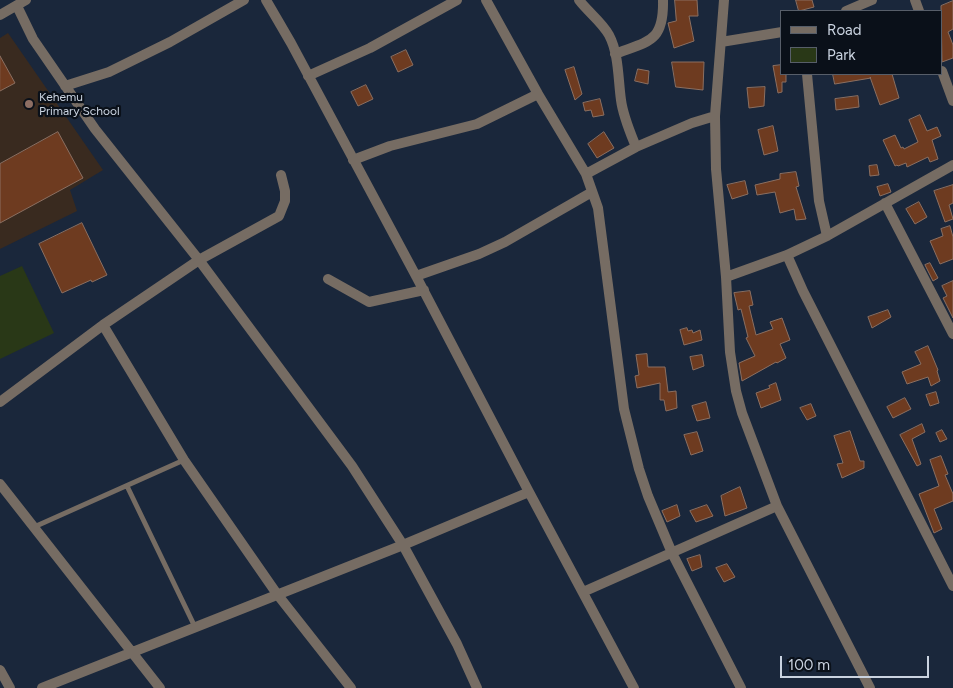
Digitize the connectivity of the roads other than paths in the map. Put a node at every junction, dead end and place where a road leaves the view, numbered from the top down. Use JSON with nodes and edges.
{"nodes":[{"id":1,"x":26,"y":0,"type":"edge"},
{"id":2,"x":244,"y":0,"type":"edge"},
{"id":3,"x":266,"y":0,"type":"edge"},
{"id":4,"x":457,"y":0,"type":"edge"},
{"id":5,"x":486,"y":0,"type":"edge"},
{"id":6,"x":579,"y":0,"type":"edge"},
{"id":7,"x":662,"y":0,"type":"edge"},
{"id":8,"x":724,"y":0,"type":"edge"},
{"id":9,"x":872,"y":0,"type":"edge"},
{"id":10,"x":16,"y":6,"type":"junction"},
{"id":11,"x":848,"y":10,"type":"edge"},
{"id":12,"x":0,"y":16,"type":"edge"},
{"id":13,"x":780,"y":32,"type":"edge"},
{"id":14,"x":721,"y":42,"type":"junction"},
{"id":15,"x":615,"y":54,"type":"junction"},
{"id":16,"x":943,"y":74,"type":"edge"},
{"id":17,"x":807,"y":75,"type":"edge"},
{"id":18,"x":308,"y":76,"type":"junction"},
{"id":19,"x":65,"y":86,"type":"junction"},
{"id":20,"x":538,"y":94,"type":"junction"},
{"id":21,"x":953,"y":101,"type":"edge"},
{"id":22,"x":715,"y":116,"type":"junction"},
{"id":23,"x":636,"y":147,"type":"junction"},
{"id":24,"x":353,"y":160,"type":"junction"},
{"id":25,"x":953,"y":165,"type":"edge"},
{"id":26,"x":586,"y":174,"type":"junction"},
{"id":27,"x":281,"y":175,"type":"dead end"},
{"id":28,"x":592,"y":192,"type":"junction"},
{"id":29,"x":885,"y":203,"type":"junction"},
{"id":30,"x":827,"y":236,"type":"junction"},
{"id":31,"x":787,"y":255,"type":"junction"},
{"id":32,"x":199,"y":260,"type":"junction"},
{"id":33,"x":416,"y":276,"type":"junction"},
{"id":34,"x":726,"y":277,"type":"junction"},
{"id":35,"x":328,"y":279,"type":"dead end"},
{"id":36,"x":424,"y":290,"type":"junction"},
{"id":37,"x":103,"y":325,"type":"junction"},
{"id":38,"x":953,"y":334,"type":"edge"},
{"id":39,"x":0,"y":402,"type":"edge"},
{"id":40,"x":184,"y":460,"type":"junction"},
{"id":41,"x":0,"y":484,"type":"edge"},
{"id":42,"x":127,"y":486,"type":"junction"},
{"id":43,"x":529,"y":492,"type":"junction"},
{"id":44,"x":777,"y":506,"type":"junction"},
{"id":45,"x":34,"y":527,"type":"junction"},
{"id":46,"x":403,"y":545,"type":"junction"},
{"id":47,"x":672,"y":553,"type":"junction"},
{"id":48,"x":953,"y":586,"type":"edge"},
{"id":49,"x":584,"y":592,"type":"junction"},
{"id":50,"x":277,"y":594,"type":"junction"},
{"id":51,"x":195,"y":627,"type":"junction"},
{"id":52,"x":133,"y":652,"type":"junction"},
{"id":53,"x":0,"y":670,"type":"edge"},
{"id":54,"x":10,"y":688,"type":"edge"},
{"id":55,"x":42,"y":688,"type":"edge"},
{"id":56,"x":160,"y":688,"type":"edge"},
{"id":57,"x":351,"y":688,"type":"edge"},
{"id":58,"x":477,"y":688,"type":"edge"},
{"id":59,"x":634,"y":688,"type":"edge"},
{"id":60,"x":741,"y":688,"type":"edge"},
{"id":61,"x":870,"y":688,"type":"edge"}],
"edges":[{"from":1,"to":10,"type":"street"},
{"from":2,"to":19,"type":"street"},
{"from":3,"to":18,"type":"street"},
{"from":4,"to":18,"type":"street"},
{"from":5,"to":20,"type":"street"},
{"from":6,"to":15,"type":"street"},
{"from":7,"to":15,"type":"street"},
{"from":8,"to":14,"type":"street"},
{"from":9,"to":11,"type":"street"},
{"from":10,"to":12,"type":"street"},
{"from":10,"to":19,"type":"street"},
{"from":13,"to":14,"type":"street"},
{"from":14,"to":22,"type":"street"},
{"from":15,"to":23,"type":"street"},
{"from":16,"to":21,"type":"street"},
{"from":17,"to":30,"type":"street"},
{"from":18,"to":24,"type":"street"},
{"from":19,"to":32,"type":"street"},
{"from":20,"to":24,"type":"street"},
{"from":20,"to":26,"type":"street"},
{"from":22,"to":23,"type":"street"},
{"from":22,"to":34,"type":"street"},
{"from":23,"to":26,"type":"street"},
{"from":24,"to":33,"type":"street"},
{"from":25,"to":29,"type":"street"},
{"from":26,"to":28,"type":"street"},
{"from":27,"to":32,"type":"street"},
{"from":28,"to":33,"type":"street"},
{"from":28,"to":47,"type":"street"},
{"from":29,"to":30,"type":"street"},
{"from":29,"to":38,"type":"street"},
{"from":30,"to":31,"type":"street"},
{"from":31,"to":34,"type":"street"},
{"from":31,"to":48,"type":"street"},
{"from":32,"to":37,"type":"street"},
{"from":32,"to":46,"type":"street"},
{"from":33,"to":36,"type":"street"},
{"from":34,"to":44,"type":"street"},
{"from":35,"to":36,"type":"street"},
{"from":36,"to":43,"type":"street"},
{"from":37,"to":39,"type":"street"},
{"from":37,"to":40,"type":"street"},
{"from":40,"to":42,"type":"lane"},
{"from":40,"to":50,"type":"street"},
{"from":41,"to":45,"type":"street"},
{"from":42,"to":45,"type":"lane"},
{"from":42,"to":51,"type":"lane"},
{"from":43,"to":46,"type":"street"},
{"from":43,"to":49,"type":"street"},
{"from":44,"to":47,"type":"street"},
{"from":44,"to":61,"type":"street"},
{"from":45,"to":52,"type":"street"},
{"from":46,"to":50,"type":"street"},
{"from":46,"to":58,"type":"street"},
{"from":47,"to":49,"type":"street"},
{"from":47,"to":60,"type":"street"},
{"from":49,"to":59,"type":"street"},
{"from":50,"to":51,"type":"street"},
{"from":50,"to":57,"type":"street"},
{"from":51,"to":52,"type":"street"},
{"from":52,"to":55,"type":"street"},
{"from":52,"to":56,"type":"street"},
{"from":53,"to":54,"type":"street"}]}
